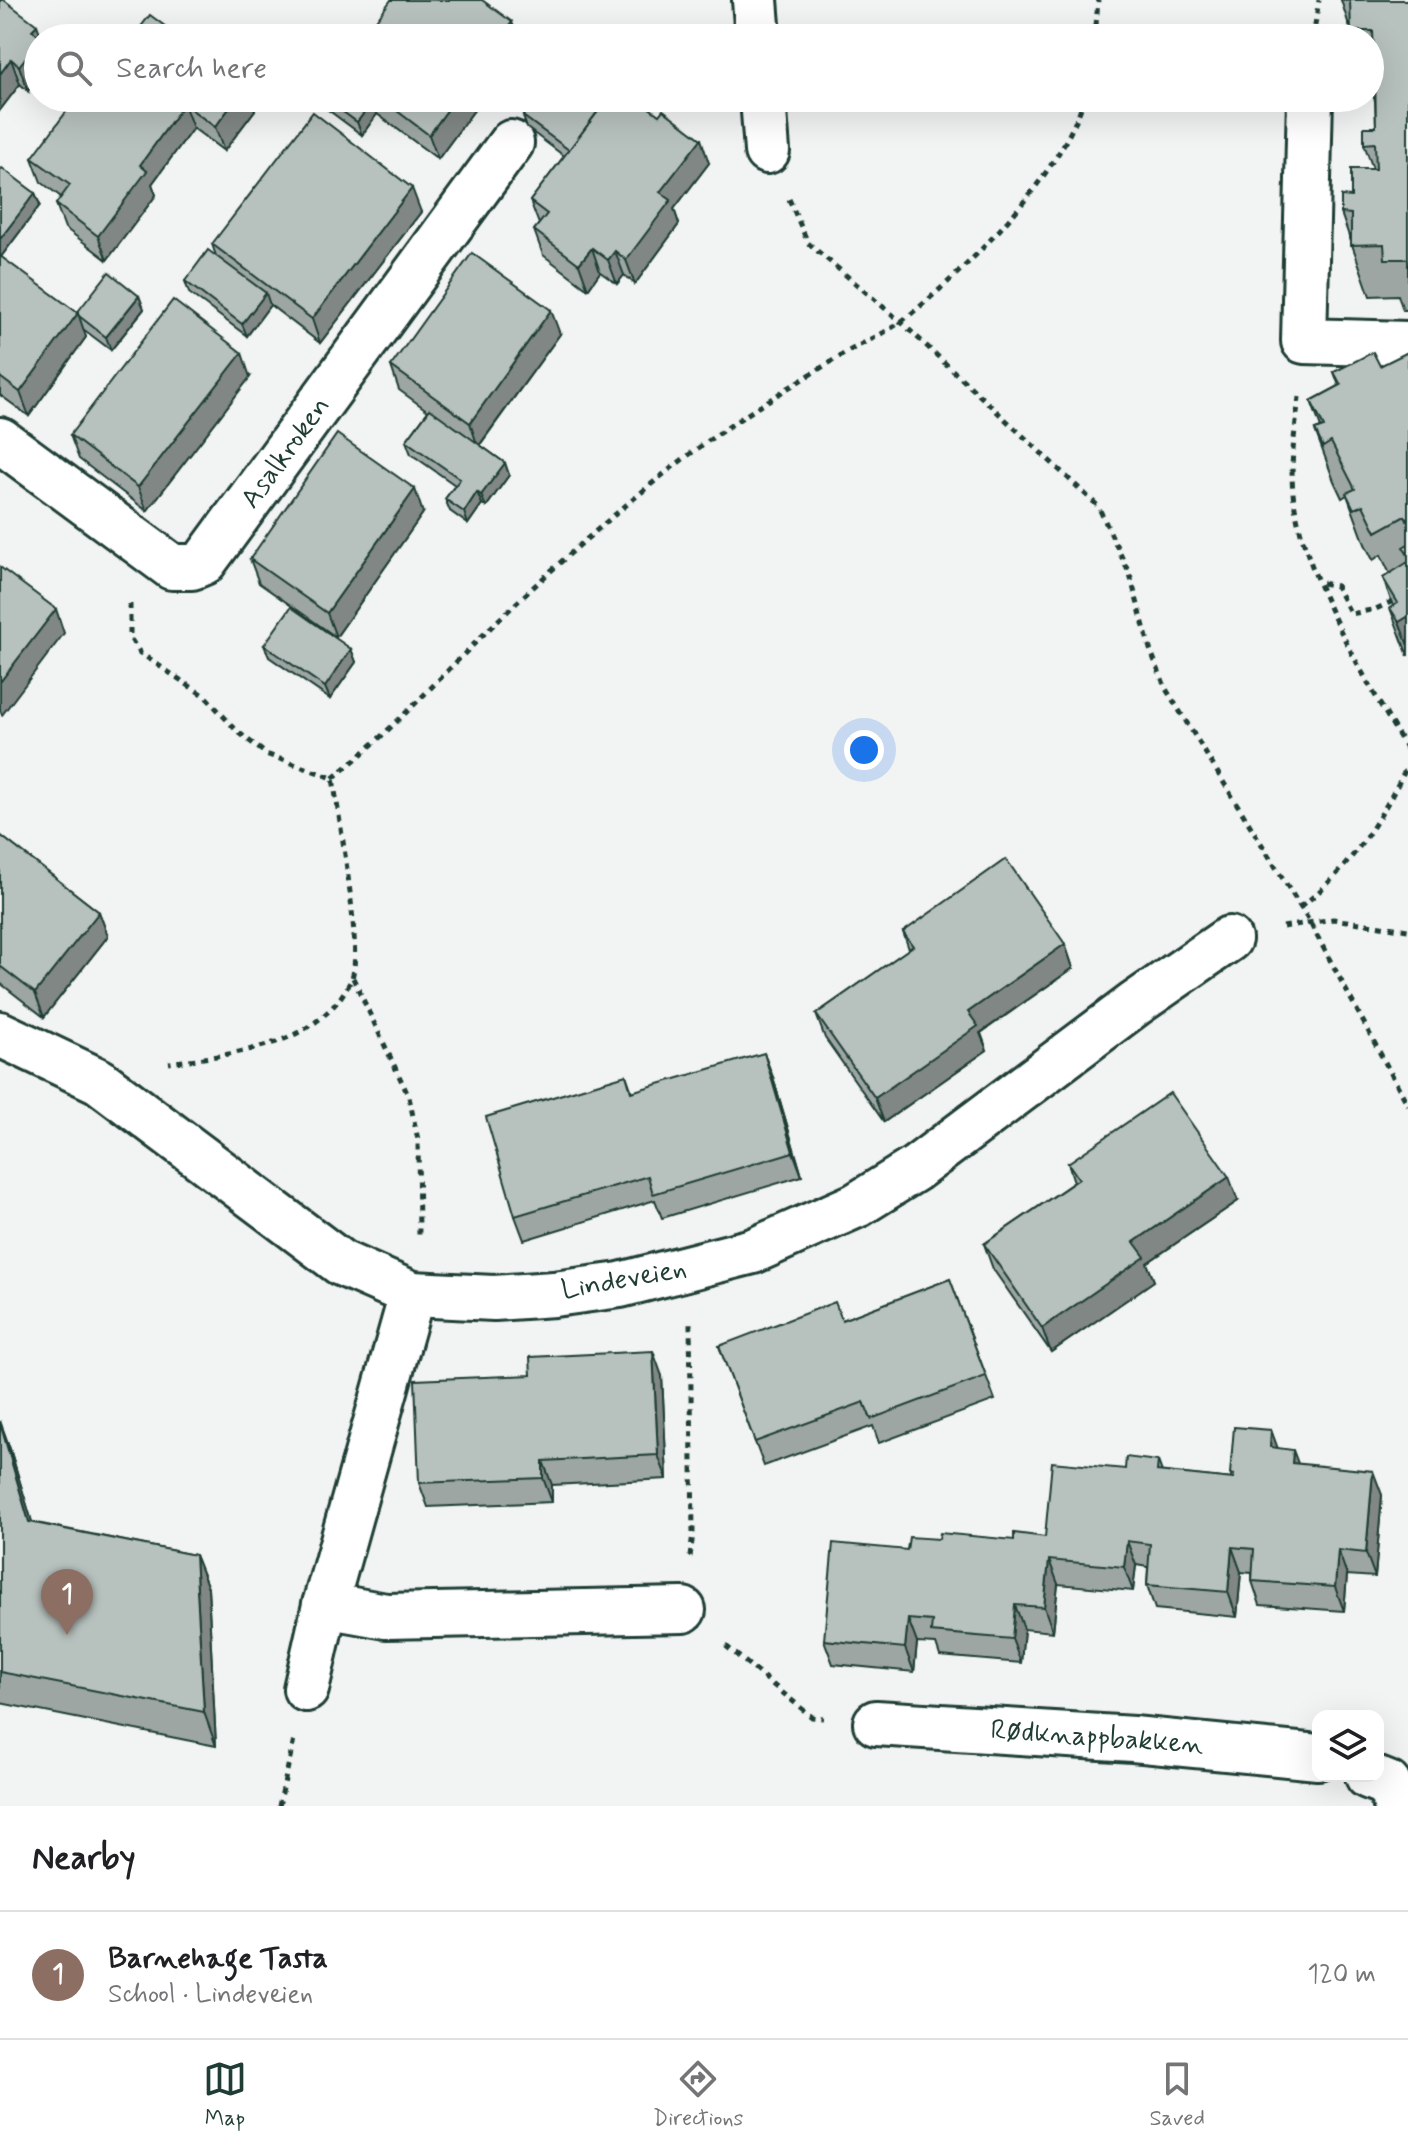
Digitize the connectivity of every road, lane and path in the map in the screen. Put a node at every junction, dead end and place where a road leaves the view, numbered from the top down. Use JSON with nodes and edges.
{"nodes":[{"id":1,"x":755,"y":0,"type":"edge"},
{"id":2,"x":1098,"y":0,"type":"edge"},
{"id":3,"x":1319,"y":0,"type":"edge"},
{"id":4,"x":757,"y":24,"type":"edge"},
{"id":5,"x":1096,"y":24,"type":"edge"},
{"id":6,"x":1315,"y":24,"type":"edge"},
{"id":7,"x":764,"y":112,"type":"edge"},
{"id":8,"x":1078,"y":112,"type":"edge"},
{"id":9,"x":1310,"y":112,"type":"edge"},
{"id":10,"x":511,"y":143,"type":"dead end"},
{"id":11,"x":767,"y":151,"type":"joint"},
{"id":12,"x":901,"y":322,"type":"junction"},
{"id":13,"x":1304,"y":341,"type":"junction"},
{"id":14,"x":1408,"y":344,"type":"edge"},
{"id":15,"x":0,"y":440,"type":"edge"},
{"id":16,"x":142,"y":545,"type":"junction"},
{"id":17,"x":1321,"y":583,"type":"junction"},
{"id":18,"x":1408,"y":594,"type":"edge"},
{"id":19,"x":1408,"y":751,"type":"edge"},
{"id":20,"x":1408,"y":765,"type":"edge"},
{"id":21,"x":333,"y":778,"type":"junction"},
{"id":22,"x":1300,"y":907,"type":"junction"},
{"id":23,"x":1309,"y":921,"type":"junction"},
{"id":24,"x":1408,"y":930,"type":"edge"},
{"id":25,"x":1229,"y":939,"type":"dead end"},
{"id":26,"x":353,"y":978,"type":"junction"},
{"id":27,"x":0,"y":1034,"type":"edge"},
{"id":28,"x":99,"y":1081,"type":"junction"},
{"id":29,"x":1408,"y":1105,"type":"edge"},
{"id":30,"x":420,"y":1231,"type":"dead end"},
{"id":31,"x":685,"y":1271,"type":"junction"},
{"id":32,"x":412,"y":1294,"type":"junction"},
{"id":33,"x":693,"y":1533,"type":"dead end"},
{"id":34,"x":325,"y":1605,"type":"junction"},
{"id":35,"x":683,"y":1610,"type":"joint"},
{"id":36,"x":306,"y":1689,"type":"joint"},
{"id":37,"x":876,"y":1723,"type":"joint"},
{"id":38,"x":1312,"y":1756,"type":"edge"},
{"id":39,"x":1383,"y":1782,"type":"edge"},
{"id":40,"x":279,"y":1806,"type":"edge"},
{"id":41,"x":1397,"y":1806,"type":"edge"}],
"edges":[{"from":1,"to":4,"type":"street"},
{"from":2,"to":5,"type":"path"},
{"from":3,"to":6,"type":"path"},
{"from":7,"to":11,"type":"street"},
{"from":8,"to":12,"type":"path"},
{"from":9,"to":13,"type":"street"},
{"from":10,"to":16,"type":"street","name":"Asalkroken"},
{"from":11,"to":12,"type":"path"},
{"from":12,"to":21,"type":"path"},
{"from":12,"to":22,"type":"path"},
{"from":13,"to":14,"type":"street"},
{"from":13,"to":17,"type":"path"},
{"from":15,"to":16,"type":"street","name":"Asalkroken"},
{"from":16,"to":21,"type":"path"},
{"from":17,"to":18,"type":"path"},
{"from":17,"to":19,"type":"path"},
{"from":20,"to":22,"type":"path"},
{"from":21,"to":26,"type":"path"},
{"from":22,"to":23,"type":"path"},
{"from":23,"to":24,"type":"path"},
{"from":23,"to":29,"type":"path"},
{"from":25,"to":31,"type":"street","name":"Lindeveien"},
{"from":26,"to":28,"type":"path"},
{"from":26,"to":30,"type":"path"},
{"from":27,"to":28,"type":"street","name":"Lindeveien"},
{"from":28,"to":32,"type":"street","name":"Lindeveien"},
{"from":31,"to":32,"type":"street","name":"Lindeveien"},
{"from":31,"to":33,"type":"path"},
{"from":32,"to":34,"type":"street"},
{"from":34,"to":35,"type":"street"},
{"from":34,"to":36,"type":"street"},
{"from":35,"to":37,"type":"path"},
{"from":36,"to":40,"type":"path"},
{"from":37,"to":38,"type":"street","name":"Rødknappbakken"},
{"from":39,"to":41,"type":"street"}]}
